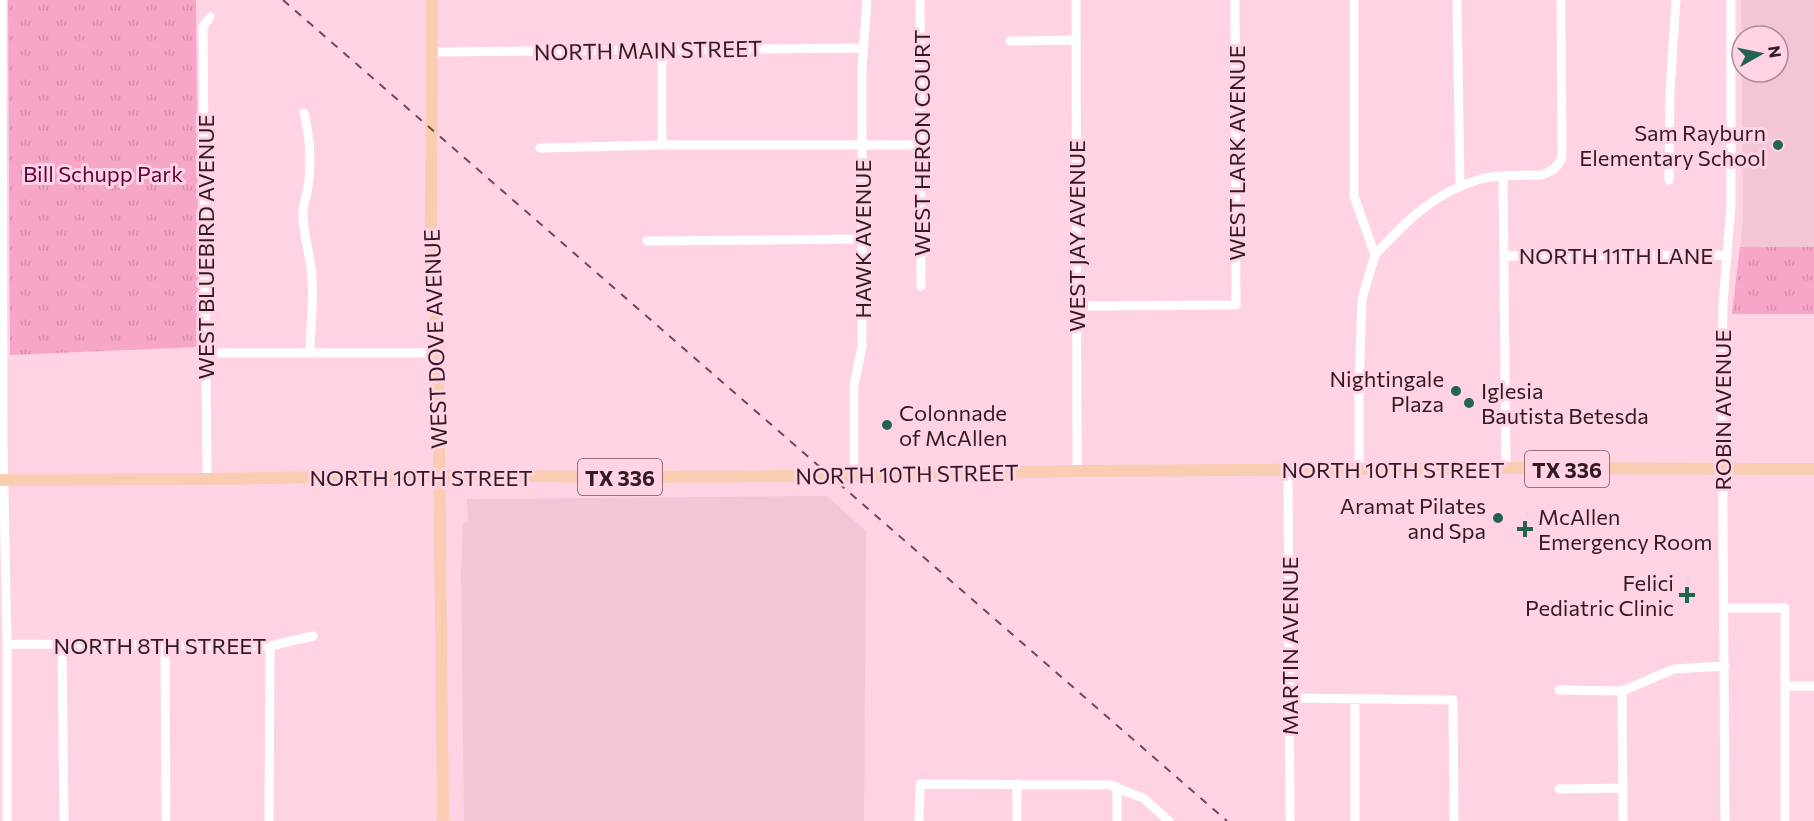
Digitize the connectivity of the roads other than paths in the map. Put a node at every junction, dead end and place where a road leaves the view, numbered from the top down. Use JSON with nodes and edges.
{"nodes":[{"id":1,"x":432,"y":0,"type":"edge"},
{"id":2,"x":867,"y":0,"type":"edge"},
{"id":3,"x":920,"y":0,"type":"edge"},
{"id":4,"x":1076,"y":0,"type":"edge"},
{"id":5,"x":1235,"y":0,"type":"edge"},
{"id":6,"x":1354,"y":0,"type":"edge"},
{"id":7,"x":1457,"y":0,"type":"edge"},
{"id":8,"x":1562,"y":0,"type":"edge"},
{"id":9,"x":1676,"y":0,"type":"edge"},
{"id":10,"x":1731,"y":0,"type":"edge"},
{"id":11,"x":1,"y":1,"type":"edge"},
{"id":12,"x":210,"y":17,"type":"dead end"},
{"id":13,"x":1076,"y":40,"type":"junction"},
{"id":14,"x":1010,"y":41,"type":"dead end"},
{"id":15,"x":863,"y":48,"type":"junction"},
{"id":16,"x":662,"y":50,"type":"junction"},
{"id":17,"x":432,"y":52,"type":"junction"},
{"id":18,"x":304,"y":113,"type":"dead end"},
{"id":19,"x":662,"y":145,"type":"junction"},
{"id":20,"x":862,"y":145,"type":"junction"},
{"id":21,"x":921,"y":145,"type":"junction"},
{"id":22,"x":540,"y":148,"type":"dead end"},
{"id":23,"x":1,"y":174,"type":"edge"},
{"id":24,"x":1503,"y":177,"type":"junction"},
{"id":25,"x":1669,"y":180,"type":"dead end"},
{"id":26,"x":1460,"y":187,"type":"junction"},
{"id":27,"x":862,"y":239,"type":"junction"},
{"id":28,"x":647,"y":241,"type":"dead end"},
{"id":29,"x":1375,"y":255,"type":"junction"},
{"id":30,"x":1727,"y":255,"type":"junction"},
{"id":31,"x":1504,"y":256,"type":"junction"},
{"id":32,"x":921,"y":286,"type":"dead end"},
{"id":33,"x":1076,"y":306,"type":"junction"},
{"id":34,"x":1,"y":342,"type":"edge"},
{"id":35,"x":438,"y":352,"type":"junction"},
{"id":36,"x":205,"y":353,"type":"junction"},
{"id":37,"x":310,"y":353,"type":"junction"},
{"id":38,"x":1506,"y":468,"type":"junction"},
{"id":39,"x":1288,"y":470,"type":"junction"},
{"id":40,"x":1359,"y":470,"type":"junction"},
{"id":41,"x":1722,"y":470,"type":"junction"},
{"id":42,"x":1814,"y":470,"type":"edge"},
{"id":43,"x":1077,"y":471,"type":"junction"},
{"id":44,"x":439,"y":475,"type":"junction"},
{"id":45,"x":854,"y":476,"type":"junction"},
{"id":46,"x":207,"y":479,"type":"junction"},
{"id":47,"x":2,"y":480,"type":"edge"},
{"id":48,"x":1724,"y":608,"type":"junction"},
{"id":49,"x":313,"y":636,"type":"dead end"},
{"id":50,"x":7,"y":644,"type":"junction"},
{"id":51,"x":62,"y":645,"type":"junction"},
{"id":52,"x":165,"y":645,"type":"junction"},
{"id":53,"x":270,"y":646,"type":"junction"},
{"id":54,"x":1725,"y":666,"type":"junction"},
{"id":55,"x":3,"y":680,"type":"edge"},
{"id":56,"x":1785,"y":686,"type":"junction"},
{"id":57,"x":1814,"y":686,"type":"edge"},
{"id":58,"x":1559,"y":690,"type":"dead end"},
{"id":59,"x":1622,"y":691,"type":"junction"},
{"id":60,"x":1290,"y":698,"type":"junction"},
{"id":61,"x":1355,"y":699,"type":"junction"},
{"id":62,"x":1017,"y":784,"type":"junction"},
{"id":63,"x":1117,"y":787,"type":"junction"},
{"id":64,"x":1623,"y":788,"type":"junction"},
{"id":65,"x":1559,"y":789,"type":"dead end"},
{"id":66,"x":7,"y":821,"type":"edge"},
{"id":67,"x":64,"y":821,"type":"edge"},
{"id":68,"x":166,"y":821,"type":"edge"},
{"id":69,"x":269,"y":821,"type":"edge"},
{"id":70,"x":443,"y":821,"type":"edge"},
{"id":71,"x":920,"y":821,"type":"edge"},
{"id":72,"x":1017,"y":821,"type":"edge"},
{"id":73,"x":1117,"y":821,"type":"edge"},
{"id":74,"x":1169,"y":821,"type":"edge"},
{"id":75,"x":1290,"y":821,"type":"edge"},
{"id":76,"x":1356,"y":821,"type":"edge"},
{"id":77,"x":1455,"y":821,"type":"edge"},
{"id":78,"x":1623,"y":821,"type":"edge"},
{"id":79,"x":1725,"y":821,"type":"edge"},
{"id":80,"x":1785,"y":821,"type":"edge"}],
"edges":[{"from":1,"to":17,"type":"main road","name":"WEST DOVE AVENUE"},
{"from":2,"to":15,"type":"street","name":"HAWK AVENUE"},
{"from":3,"to":21,"type":"street","name":"WEST HERON COURT"},
{"from":4,"to":13,"type":"street","name":"WEST JAY AVENUE"},
{"from":5,"to":33,"type":"street","name":"WEST LARK AVENUE"},
{"from":6,"to":29,"type":"street"},
{"from":7,"to":26,"type":"street"},
{"from":8,"to":24,"type":"street"},
{"from":9,"to":25,"type":"street"},
{"from":10,"to":30,"type":"street","name":"ROBIN AVENUE"},
{"from":11,"to":23,"type":"street"},
{"from":12,"to":36,"type":"street","name":"WEST BLUEBIRD AVENUE"},
{"from":13,"to":14,"type":"street"},
{"from":13,"to":33,"type":"street","name":"WEST JAY AVENUE"},
{"from":15,"to":16,"type":"street","name":"NORTH MAIN STREET"},
{"from":15,"to":20,"type":"street","name":"HAWK AVENUE"},
{"from":16,"to":17,"type":"street","name":"NORTH MAIN STREET"},
{"from":16,"to":19,"type":"street"},
{"from":17,"to":35,"type":"main road","name":"WEST DOVE AVENUE"},
{"from":18,"to":37,"type":"street"},
{"from":19,"to":20,"type":"street"},
{"from":19,"to":22,"type":"street"},
{"from":20,"to":21,"type":"street"},
{"from":20,"to":27,"type":"street","name":"HAWK AVENUE"},
{"from":21,"to":32,"type":"street","name":"WEST HERON COURT"},
{"from":23,"to":34,"type":"street"},
{"from":24,"to":26,"type":"street"},
{"from":24,"to":31,"type":"street"},
{"from":26,"to":29,"type":"street"},
{"from":27,"to":28,"type":"street"},
{"from":27,"to":45,"type":"street","name":"HAWK AVENUE"},
{"from":29,"to":40,"type":"street"},
{"from":30,"to":31,"type":"street","name":"NORTH 11TH LANE"},
{"from":30,"to":41,"type":"street","name":"ROBIN AVENUE"},
{"from":31,"to":38,"type":"street"},
{"from":33,"to":43,"type":"street","name":"WEST JAY AVENUE"},
{"from":34,"to":47,"type":"street"},
{"from":35,"to":37,"type":"street"},
{"from":35,"to":44,"type":"main road","name":"WEST DOVE AVENUE"},
{"from":36,"to":37,"type":"street"},
{"from":36,"to":46,"type":"street","name":"WEST BLUEBIRD AVENUE"},
{"from":38,"to":40,"type":"main road","name":"NORTH 10TH STREET","number":"TX 336"},
{"from":38,"to":41,"type":"main road","name":"NORTH 10TH STREET","number":"TX 336"},
{"from":39,"to":40,"type":"main road","name":"NORTH 10TH STREET","number":"TX 336"},
{"from":39,"to":43,"type":"main road","name":"NORTH 10TH STREET","number":"TX 336"},
{"from":39,"to":60,"type":"street","name":"MARTIN AVENUE"},
{"from":41,"to":42,"type":"main road","name":"NORTH 10TH STREET","number":"TX 336"},
{"from":41,"to":48,"type":"street","name":"ROBIN AVENUE"},
{"from":43,"to":45,"type":"main road","name":"NORTH 10TH STREET","number":"TX 336"},
{"from":44,"to":45,"type":"main road","name":"NORTH 10TH STREET","number":"TX 336"},
{"from":44,"to":46,"type":"main road","name":"NORTH 10TH STREET","number":"TX 336"},
{"from":44,"to":70,"type":"main road","name":"WEST DOVE AVENUE"},
{"from":46,"to":47,"type":"main road","name":"NORTH 10TH STREET","number":"TX 336"},
{"from":47,"to":50,"type":"street"},
{"from":48,"to":54,"type":"street","name":"ROBIN AVENUE"},
{"from":48,"to":56,"type":"street"},
{"from":49,"to":53,"type":"street","name":"NORTH 8TH STREET"},
{"from":50,"to":51,"type":"street","name":"NORTH 8TH STREET"},
{"from":50,"to":55,"type":"street"},
{"from":51,"to":52,"type":"street","name":"NORTH 8TH STREET"},
{"from":51,"to":67,"type":"street"},
{"from":52,"to":53,"type":"street","name":"NORTH 8TH STREET"},
{"from":52,"to":68,"type":"street"},
{"from":53,"to":69,"type":"street"},
{"from":54,"to":59,"type":"street"},
{"from":54,"to":79,"type":"street","name":"ROBIN AVENUE"},
{"from":55,"to":66,"type":"street"},
{"from":56,"to":57,"type":"street"},
{"from":56,"to":80,"type":"street"},
{"from":58,"to":59,"type":"street"},
{"from":59,"to":64,"type":"street"},
{"from":60,"to":61,"type":"street"},
{"from":60,"to":75,"type":"street","name":"MARTIN AVENUE"},
{"from":61,"to":76,"type":"street"},
{"from":61,"to":77,"type":"street"},
{"from":62,"to":63,"type":"street"},
{"from":62,"to":71,"type":"street"},
{"from":62,"to":72,"type":"street"},
{"from":63,"to":73,"type":"street"},
{"from":63,"to":74,"type":"street"},
{"from":64,"to":65,"type":"street"},
{"from":64,"to":78,"type":"street"}]}
